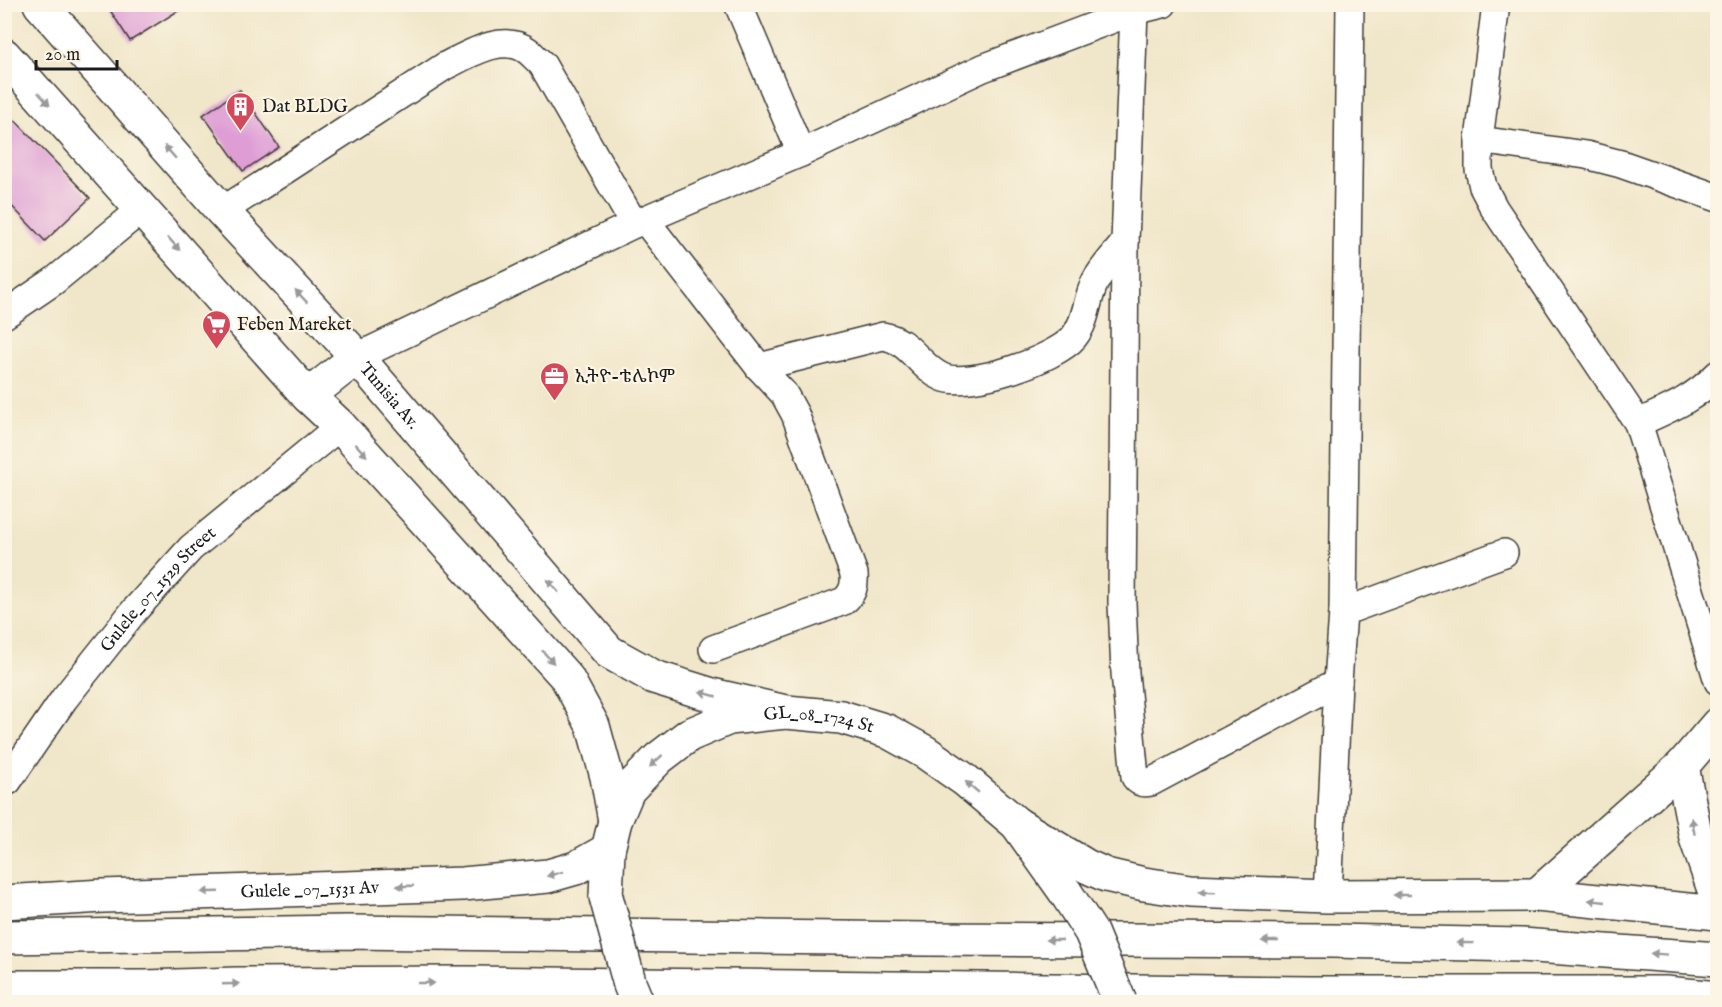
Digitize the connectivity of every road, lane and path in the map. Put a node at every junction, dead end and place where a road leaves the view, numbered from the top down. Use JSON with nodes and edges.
{"nodes":[{"id":1,"x":40,"y":4,"type":"edge"},
{"id":2,"x":738,"y":4,"type":"edge"},
{"id":3,"x":1163,"y":4,"type":"edge"},
{"id":4,"x":1350,"y":4,"type":"edge"},
{"id":5,"x":1496,"y":4,"type":"edge"},
{"id":6,"x":1134,"y":11,"type":"junction"},
{"id":7,"x":9,"y":68,"type":"edge"},
{"id":8,"x":1479,"y":140,"type":"junction"},
{"id":9,"x":801,"y":153,"type":"junction"},
{"id":10,"x":1718,"y":198,"type":"edge"},
{"id":11,"x":142,"y":208,"type":"junction"},
{"id":12,"x":222,"y":211,"type":"junction"},
{"id":13,"x":639,"y":222,"type":"junction"},
{"id":14,"x":1125,"y":242,"type":"junction"},
{"id":15,"x":4,"y":315,"type":"edge"},
{"id":16,"x":357,"y":357,"type":"junction"},
{"id":17,"x":759,"y":367,"type":"junction"},
{"id":18,"x":1718,"y":374,"type":"edge"},
{"id":19,"x":308,"y":396,"type":"junction"},
{"id":20,"x":1638,"y":423,"type":"junction"},
{"id":21,"x":340,"y":426,"type":"junction"},
{"id":22,"x":1504,"y":553,"type":"dead end"},
{"id":23,"x":1343,"y":612,"type":"junction"},
{"id":24,"x":713,"y":649,"type":"dead end"},
{"id":25,"x":1718,"y":681,"type":"edge"},
{"id":26,"x":1338,"y":682,"type":"junction"},
{"id":27,"x":786,"y":712,"type":"junction"},
{"id":28,"x":1718,"y":724,"type":"edge"},
{"id":29,"x":1682,"y":766,"type":"junction"},
{"id":30,"x":4,"y":782,"type":"edge"},
{"id":31,"x":1017,"y":824,"type":"junction"},
{"id":32,"x":612,"y":835,"type":"junction"},
{"id":33,"x":1537,"y":895,"type":"junction"},
{"id":34,"x":1328,"y":896,"type":"junction"},
{"id":35,"x":4,"y":902,"type":"edge"},
{"id":36,"x":1718,"y":902,"type":"edge"},
{"id":37,"x":1718,"y":913,"type":"edge"},
{"id":38,"x":4,"y":937,"type":"edge"},
{"id":39,"x":1718,"y":958,"type":"edge"},
{"id":40,"x":4,"y":987,"type":"edge"},
{"id":41,"x":1718,"y":998,"type":"edge"},
{"id":42,"x":637,"y":1002,"type":"edge"},
{"id":43,"x":1120,"y":1002,"type":"edge"}],
"edges":[{"from":12,"to":1,"type":"main road","name":"Tunisia Av.","one_way":true},
{"from":2,"to":9,"type":"street"},
{"from":3,"to":6,"type":"street"},
{"from":4,"to":23,"type":"street"},
{"from":5,"to":8,"type":"street"},
{"from":6,"to":9,"type":"street"},
{"from":6,"to":14,"type":"street"},
{"from":7,"to":11,"type":"main road","one_way":true},
{"from":8,"to":10,"type":"street"},
{"from":8,"to":20,"type":"street"},
{"from":9,"to":13,"type":"street"},
{"from":11,"to":15,"type":"street"},
{"from":11,"to":19,"type":"main road","one_way":true},
{"from":12,"to":13,"type":"street"},
{"from":16,"to":12,"type":"main road","name":"Tunisia Av.","one_way":true},
{"from":13,"to":16,"type":"street"},
{"from":13,"to":17,"type":"street"},
{"from":14,"to":17,"type":"street"},
{"from":14,"to":26,"type":"street"},
{"from":16,"to":19,"type":"main road"},
{"from":27,"to":16,"type":"main road","name":"Tunisia Av.","one_way":true},
{"from":17,"to":24,"type":"street"},
{"from":18,"to":20,"type":"street"},
{"from":19,"to":21,"type":"main road"},
{"from":20,"to":25,"type":"street"},
{"from":21,"to":30,"type":"street","name":"Gulele_07_1529 Street"},
{"from":21,"to":32,"type":"main road","one_way":true},
{"from":22,"to":23,"type":"street"},
{"from":23,"to":26,"type":"street"},
{"from":26,"to":34,"type":"street"},
{"from":31,"to":27,"type":"main road","name":"GL_08_1724 St","one_way":true},
{"from":27,"to":32,"type":"main road","name":"GL_08_1724 St","one_way":true},
{"from":28,"to":29,"type":"main road"},
{"from":29,"to":33,"type":"main road"},
{"from":36,"to":29,"type":"main road","one_way":true},
{"from":34,"to":31,"type":"main road","one_way":true},
{"from":31,"to":43,"type":"main road","name":"GL_08_1724 St","bridge":true},
{"from":32,"to":35,"type":"main road","name":"Gulele _07_1531 Av","one_way":true},
{"from":32,"to":42,"type":"main road","name":"GL_08_1724 St","bridge":true},
{"from":33,"to":34,"type":"main road","one_way":true},
{"from":37,"to":33,"type":"main road","one_way":true},
{"from":39,"to":38,"type":"main road","one_way":true},
{"from":40,"to":41,"type":"main road","one_way":true}]}
